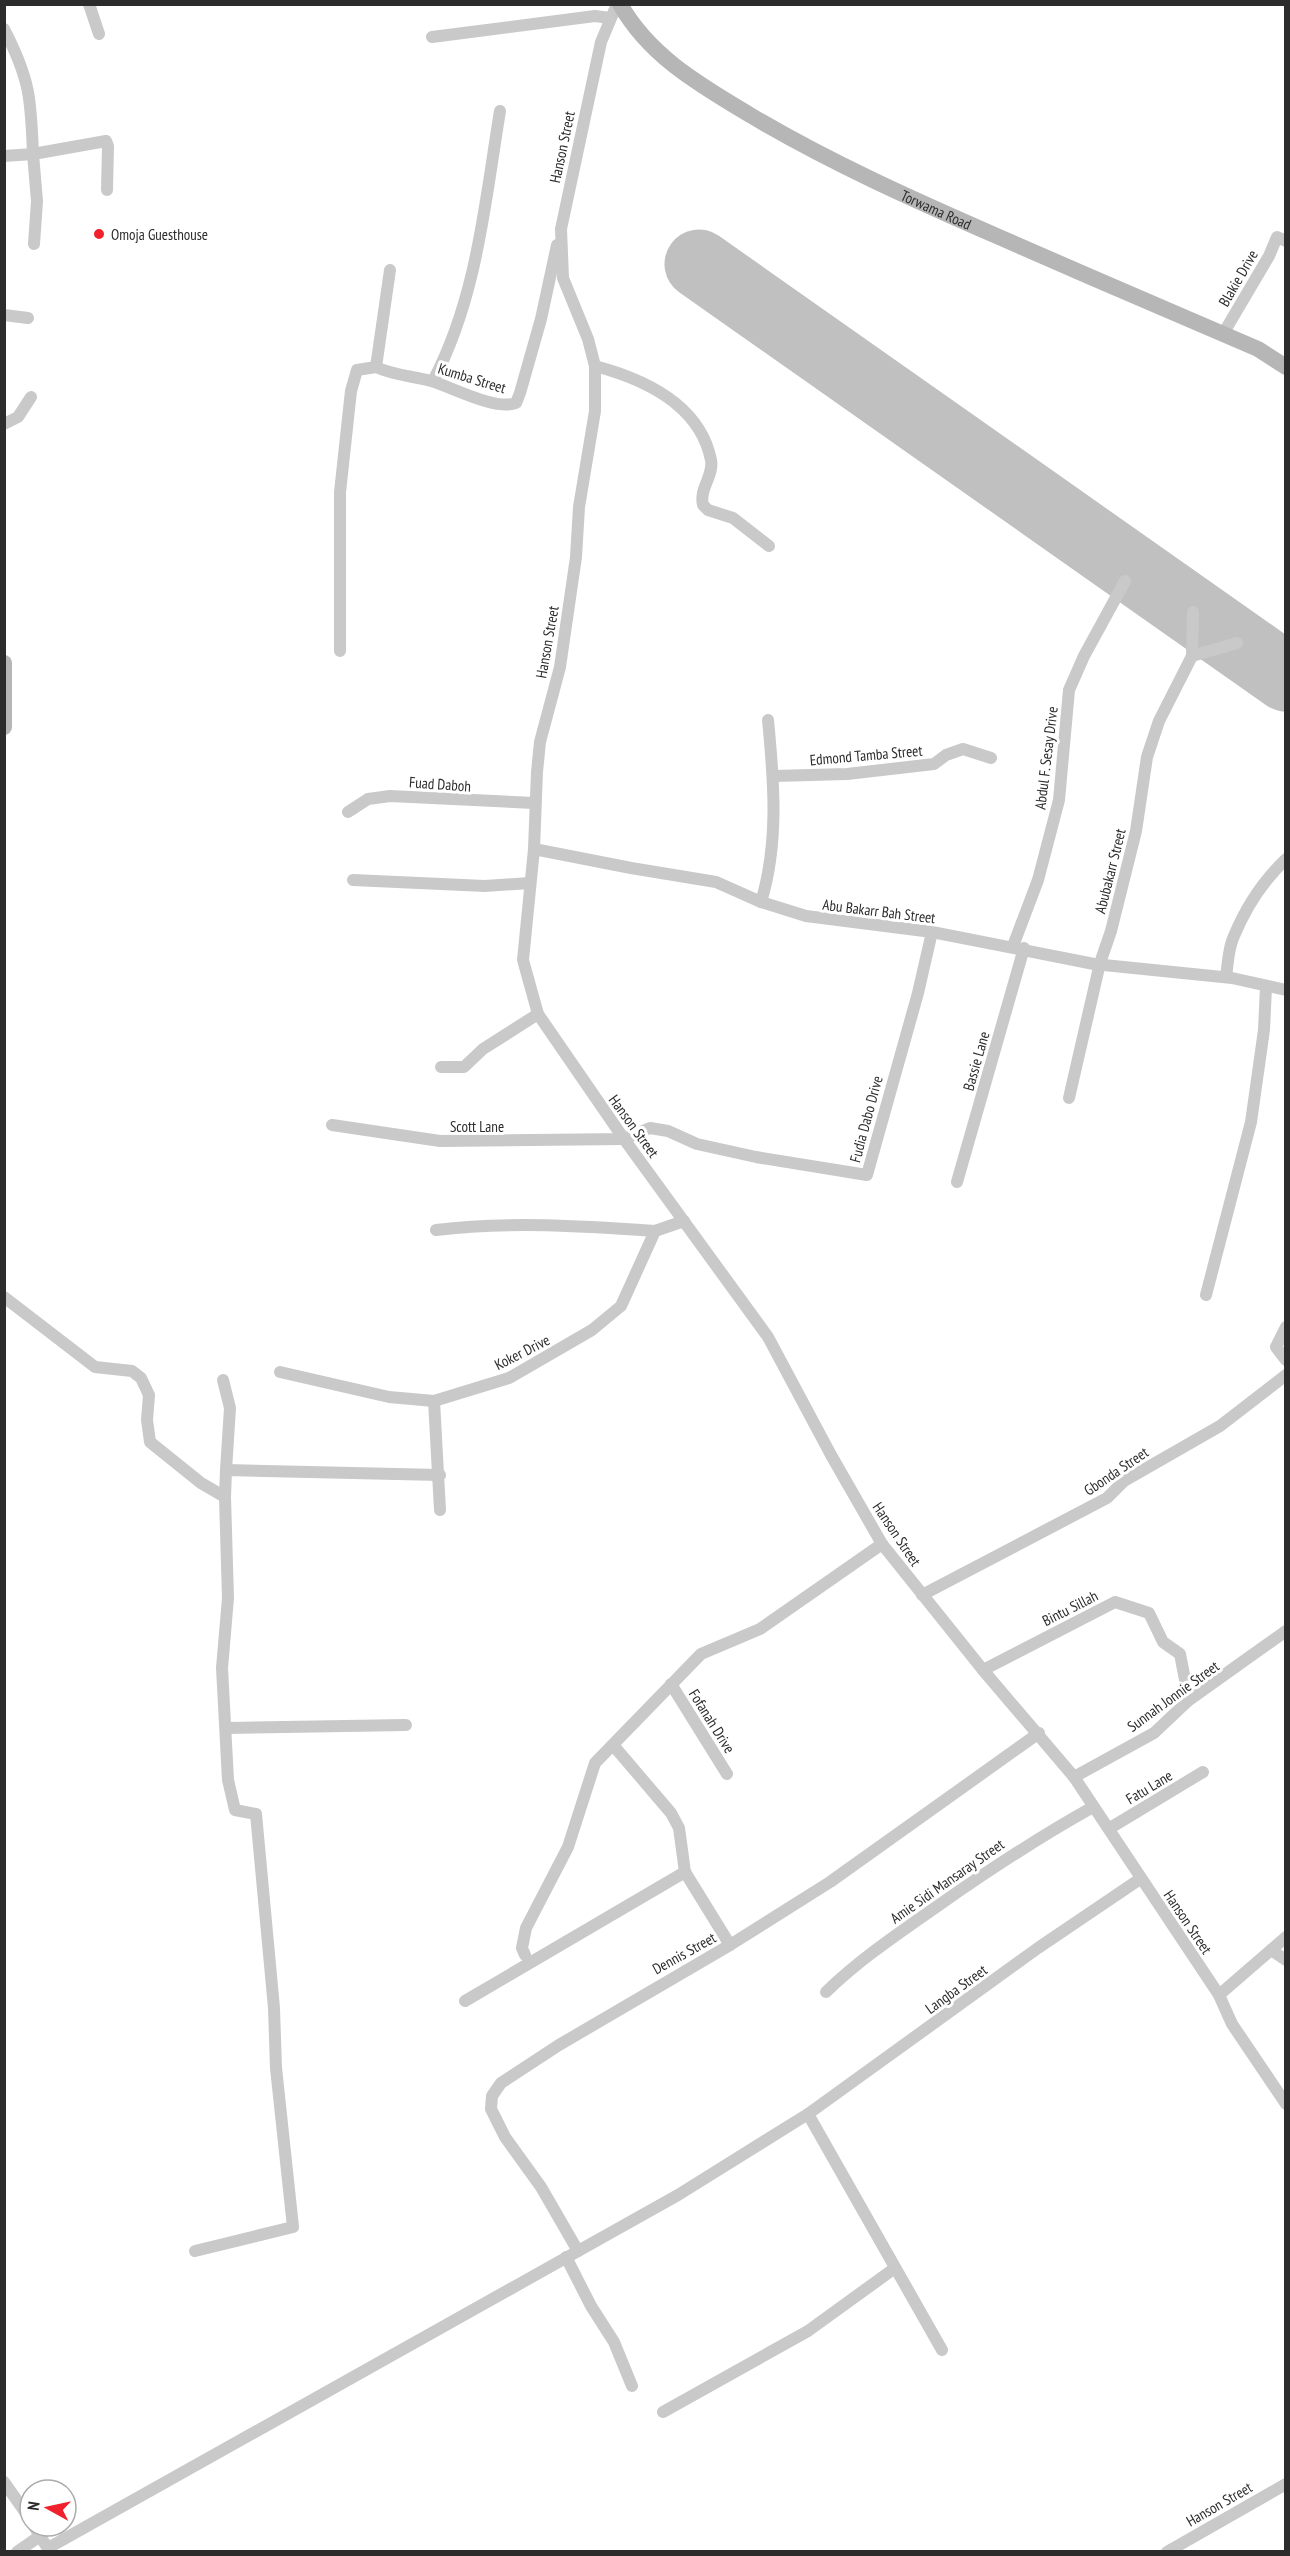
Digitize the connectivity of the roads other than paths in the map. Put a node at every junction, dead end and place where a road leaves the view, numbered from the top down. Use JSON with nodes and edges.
{"nodes":[{"id":1,"x":89,"y":4,"type":"edge"},
{"id":2,"x":616,"y":9,"type":"edge"},
{"id":3,"x":4,"y":29,"type":"edge"},
{"id":4,"x":99,"y":34,"type":"dead end"},
{"id":5,"x":432,"y":38,"type":"dead end"},
{"id":6,"x":500,"y":111,"type":"dead end"},
{"id":7,"x":33,"y":154,"type":"junction"},
{"id":8,"x":4,"y":156,"type":"edge"},
{"id":9,"x":107,"y":190,"type":"dead end"},
{"id":10,"x":561,"y":229,"type":"junction"},
{"id":11,"x":1281,"y":239,"type":"edge"},
{"id":12,"x":34,"y":244,"type":"dead end"},
{"id":13,"x":390,"y":270,"type":"dead end"},
{"id":14,"x":4,"y":315,"type":"edge"},
{"id":15,"x":28,"y":318,"type":"dead end"},
{"id":16,"x":1223,"y":334,"type":"junction"},
{"id":17,"x":595,"y":366,"type":"junction"},
{"id":18,"x":376,"y":367,"type":"junction"},
{"id":19,"x":1286,"y":367,"type":"edge"},
{"id":20,"x":433,"y":381,"type":"junction"},
{"id":21,"x":31,"y":397,"type":"dead end"},
{"id":22,"x":4,"y":424,"type":"edge"},
{"id":23,"x":770,"y":546,"type":"dead end"},
{"id":24,"x":1125,"y":581,"type":"dead end"},
{"id":25,"x":1193,"y":612,"type":"dead end"},
{"id":26,"x":1236,"y":643,"type":"dead end"},
{"id":27,"x":340,"y":651,"type":"dead end"},
{"id":28,"x":1192,"y":656,"type":"junction"},
{"id":29,"x":4,"y":663,"type":"edge"},
{"id":30,"x":768,"y":720,"type":"dead end"},
{"id":31,"x":4,"y":727,"type":"edge"},
{"id":32,"x":991,"y":758,"type":"dead end"},
{"id":33,"x":774,"y":776,"type":"junction"},
{"id":34,"x":534,"y":803,"type":"junction"},
{"id":35,"x":348,"y":812,"type":"dead end"},
{"id":36,"x":534,"y":849,"type":"junction"},
{"id":37,"x":1286,"y":859,"type":"edge"},
{"id":38,"x":352,"y":880,"type":"dead end"},
{"id":39,"x":530,"y":883,"type":"junction"},
{"id":40,"x":761,"y":902,"type":"junction"},
{"id":41,"x":932,"y":932,"type":"junction"},
{"id":42,"x":1018,"y":947,"type":"junction"},
{"id":43,"x":1100,"y":963,"type":"junction"},
{"id":44,"x":1226,"y":977,"type":"junction"},
{"id":45,"x":1266,"y":987,"type":"junction"},
{"id":46,"x":1286,"y":990,"type":"edge"},
{"id":47,"x":538,"y":1014,"type":"junction"},
{"id":48,"x":441,"y":1067,"type":"dead end"},
{"id":49,"x":1069,"y":1098,"type":"dead end"},
{"id":50,"x":332,"y":1125,"type":"dead end"},
{"id":51,"x":624,"y":1139,"type":"junction"},
{"id":52,"x":957,"y":1182,"type":"dead end"},
{"id":53,"x":684,"y":1221,"type":"junction"},
{"id":54,"x":436,"y":1230,"type":"dead end"},
{"id":55,"x":655,"y":1232,"type":"junction"},
{"id":56,"x":1206,"y":1295,"type":"dead end"},
{"id":57,"x":4,"y":1297,"type":"edge"},
{"id":58,"x":1286,"y":1327,"type":"edge"},
{"id":59,"x":1286,"y":1360,"type":"edge"},
{"id":60,"x":280,"y":1372,"type":"dead end"},
{"id":61,"x":1286,"y":1375,"type":"edge"},
{"id":62,"x":223,"y":1380,"type":"dead end"},
{"id":63,"x":434,"y":1401,"type":"junction"},
{"id":64,"x":226,"y":1470,"type":"junction"},
{"id":65,"x":440,"y":1474,"type":"junction"},
{"id":66,"x":225,"y":1497,"type":"junction"},
{"id":67,"x":440,"y":1510,"type":"dead end"},
{"id":68,"x":882,"y":1544,"type":"junction"},
{"id":69,"x":922,"y":1595,"type":"junction"},
{"id":70,"x":1286,"y":1631,"type":"edge"},
{"id":71,"x":983,"y":1670,"type":"junction"},
{"id":72,"x":671,"y":1684,"type":"junction"},
{"id":73,"x":1189,"y":1700,"type":"junction"},
{"id":74,"x":406,"y":1725,"type":"dead end"},
{"id":75,"x":225,"y":1728,"type":"junction"},
{"id":76,"x":1039,"y":1732,"type":"junction"},
{"id":77,"x":613,"y":1745,"type":"junction"},
{"id":78,"x":1203,"y":1772,"type":"dead end"},
{"id":79,"x":727,"y":1774,"type":"dead end"},
{"id":80,"x":1074,"y":1777,"type":"junction"},
{"id":81,"x":1093,"y":1807,"type":"junction"},
{"id":82,"x":1110,"y":1828,"type":"junction"},
{"id":83,"x":685,"y":1872,"type":"junction"},
{"id":84,"x":1140,"y":1879,"type":"junction"},
{"id":85,"x":1286,"y":1938,"type":"edge"},
{"id":86,"x":730,"y":1945,"type":"junction"},
{"id":87,"x":1271,"y":1950,"type":"junction"},
{"id":88,"x":525,"y":1955,"type":"dead end"},
{"id":89,"x":1286,"y":1960,"type":"edge"},
{"id":90,"x":826,"y":1992,"type":"dead end"},
{"id":91,"x":1219,"y":1995,"type":"junction"},
{"id":92,"x":465,"y":2001,"type":"dead end"},
{"id":93,"x":1286,"y":2104,"type":"edge"},
{"id":94,"x":808,"y":2114,"type":"junction"},
{"id":95,"x":578,"y":2251,"type":"junction"},
{"id":96,"x":195,"y":2252,"type":"dead end"},
{"id":97,"x":566,"y":2257,"type":"junction"},
{"id":98,"x":895,"y":2268,"type":"junction"},
{"id":99,"x":942,"y":2350,"type":"dead end"},
{"id":100,"x":632,"y":2386,"type":"dead end"},
{"id":101,"x":663,"y":2412,"type":"dead end"},
{"id":102,"x":4,"y":2482,"type":"edge"},
{"id":103,"x":1286,"y":2484,"type":"edge"},
{"id":104,"x":18,"y":2502,"type":"edge"},
{"id":105,"x":30,"y":2538,"type":"edge"},
{"id":106,"x":49,"y":2550,"type":"edge"},
{"id":107,"x":17,"y":2552,"type":"edge"},
{"id":108,"x":1167,"y":2552,"type":"edge"}],
"edges":[{"from":1,"to":4,"type":"street"},
{"from":2,"to":5,"type":"street"},
{"from":2,"to":10,"type":"street","name":"Hanson Street"},
{"from":2,"to":16,"type":"main road","name":"Torwama Road"},
{"from":3,"to":7,"type":"street"},
{"from":6,"to":20,"type":"street"},
{"from":7,"to":8,"type":"street"},
{"from":7,"to":9,"type":"street"},
{"from":7,"to":12,"type":"street"},
{"from":10,"to":17,"type":"street","name":"Hanson Street"},
{"from":10,"to":20,"type":"street","name":"Kumba Street"},
{"from":11,"to":16,"type":"street","name":"Blakie Drive"},
{"from":13,"to":18,"type":"street"},
{"from":14,"to":15,"type":"street"},
{"from":16,"to":19,"type":"main road","name":"Torwama Road"},
{"from":17,"to":23,"type":"street"},
{"from":17,"to":34,"type":"street","name":"Hanson Street"},
{"from":18,"to":20,"type":"street","name":"Kumba Street"},
{"from":18,"to":27,"type":"street"},
{"from":21,"to":22,"type":"street"},
{"from":24,"to":42,"type":"street","name":"Abdul F. Sesay Drive"},
{"from":25,"to":28,"type":"street"},
{"from":26,"to":28,"type":"street"},
{"from":28,"to":43,"type":"street","name":"Abubakarr Street"},
{"from":29,"to":31,"type":"main road"},
{"from":30,"to":33,"type":"street"},
{"from":32,"to":33,"type":"street","name":"Edmond Tamba Street"},
{"from":33,"to":40,"type":"street"},
{"from":34,"to":35,"type":"street","name":"Fuad Daboh"},
{"from":34,"to":36,"type":"street","name":"Hanson Street"},
{"from":36,"to":39,"type":"street","name":"Hanson Street"},
{"from":36,"to":40,"type":"street","name":"Abu Bakarr Bah Street"},
{"from":37,"to":44,"type":"street"},
{"from":38,"to":39,"type":"street"},
{"from":39,"to":47,"type":"street","name":"Hanson Street"},
{"from":40,"to":41,"type":"street","name":"Abu Bakarr Bah Street"},
{"from":41,"to":42,"type":"street","name":"Abu Bakarr Bah Street"},
{"from":41,"to":51,"type":"street","name":"Fudia Dabo Drive"},
{"from":42,"to":43,"type":"street","name":"Abu Bakarr Bah Street"},
{"from":42,"to":52,"type":"street","name":"Bassie Lane"},
{"from":43,"to":44,"type":"street","name":"Abu Bakarr Bah Street"},
{"from":43,"to":49,"type":"street","name":"Abubakarr Street"},
{"from":44,"to":45,"type":"street"},
{"from":45,"to":46,"type":"street"},
{"from":45,"to":56,"type":"street"},
{"from":47,"to":48,"type":"street"},
{"from":47,"to":51,"type":"street","name":"Hanson Street"},
{"from":50,"to":51,"type":"street","name":"Scott Lane"},
{"from":51,"to":53,"type":"street","name":"Hanson Street"},
{"from":53,"to":55,"type":"street"},
{"from":53,"to":68,"type":"street","name":"Hanson Street"},
{"from":54,"to":55,"type":"street"},
{"from":55,"to":63,"type":"street","name":"Koker Drive"},
{"from":57,"to":66,"type":"street"},
{"from":58,"to":59,"type":"street"},
{"from":60,"to":63,"type":"street","name":"Koker Drive"},
{"from":61,"to":69,"type":"street","name":"Gbonda Street"},
{"from":62,"to":64,"type":"street"},
{"from":63,"to":65,"type":"street"},
{"from":64,"to":65,"type":"street"},
{"from":64,"to":66,"type":"street"},
{"from":65,"to":67,"type":"street"},
{"from":66,"to":75,"type":"street"},
{"from":68,"to":69,"type":"street","name":"Hanson Street"},
{"from":68,"to":72,"type":"street"},
{"from":69,"to":71,"type":"street","name":"Hanson Street"},
{"from":70,"to":73,"type":"street","name":"Sunnah Jonnie Street"},
{"from":71,"to":73,"type":"street","name":"Bintu Sillah"},
{"from":71,"to":76,"type":"street","name":"Hanson Street"},
{"from":72,"to":77,"type":"street"},
{"from":72,"to":79,"type":"street","name":"Fofanah Drive"},
{"from":73,"to":80,"type":"street","name":"Sunnah Jonnie Street"},
{"from":74,"to":75,"type":"street"},
{"from":75,"to":96,"type":"street"},
{"from":76,"to":80,"type":"street","name":"Hanson Street"},
{"from":76,"to":86,"type":"street","name":"Dennis Street"},
{"from":77,"to":83,"type":"street"},
{"from":77,"to":88,"type":"street"},
{"from":78,"to":82,"type":"street","name":"Fatu Lane"},
{"from":80,"to":81,"type":"street","name":"Hanson Street"},
{"from":81,"to":82,"type":"street","name":"Hanson Street"},
{"from":81,"to":90,"type":"street","name":"Amie Sidi Mansaray Street"},
{"from":82,"to":84,"type":"street","name":"Hanson Street"},
{"from":83,"to":86,"type":"street"},
{"from":83,"to":92,"type":"street"},
{"from":84,"to":91,"type":"street","name":"Hanson Street"},
{"from":84,"to":94,"type":"street","name":"Langba Street"},
{"from":85,"to":87,"type":"street"},
{"from":86,"to":95,"type":"street","name":"Dennis Street"},
{"from":87,"to":89,"type":"street"},
{"from":87,"to":91,"type":"street"},
{"from":91,"to":93,"type":"street","name":"Hanson Street"},
{"from":94,"to":95,"type":"street","name":"Langba Street"},
{"from":94,"to":98,"type":"street"},
{"from":95,"to":97,"type":"street","name":"Langba Street"},
{"from":97,"to":100,"type":"street"},
{"from":97,"to":106,"type":"street","name":"Langba Street"},
{"from":98,"to":99,"type":"street"},
{"from":98,"to":101,"type":"street"},
{"from":102,"to":104,"type":"street"},
{"from":103,"to":108,"type":"street","name":"Hanson Street"},
{"from":105,"to":107,"type":"street"}]}
